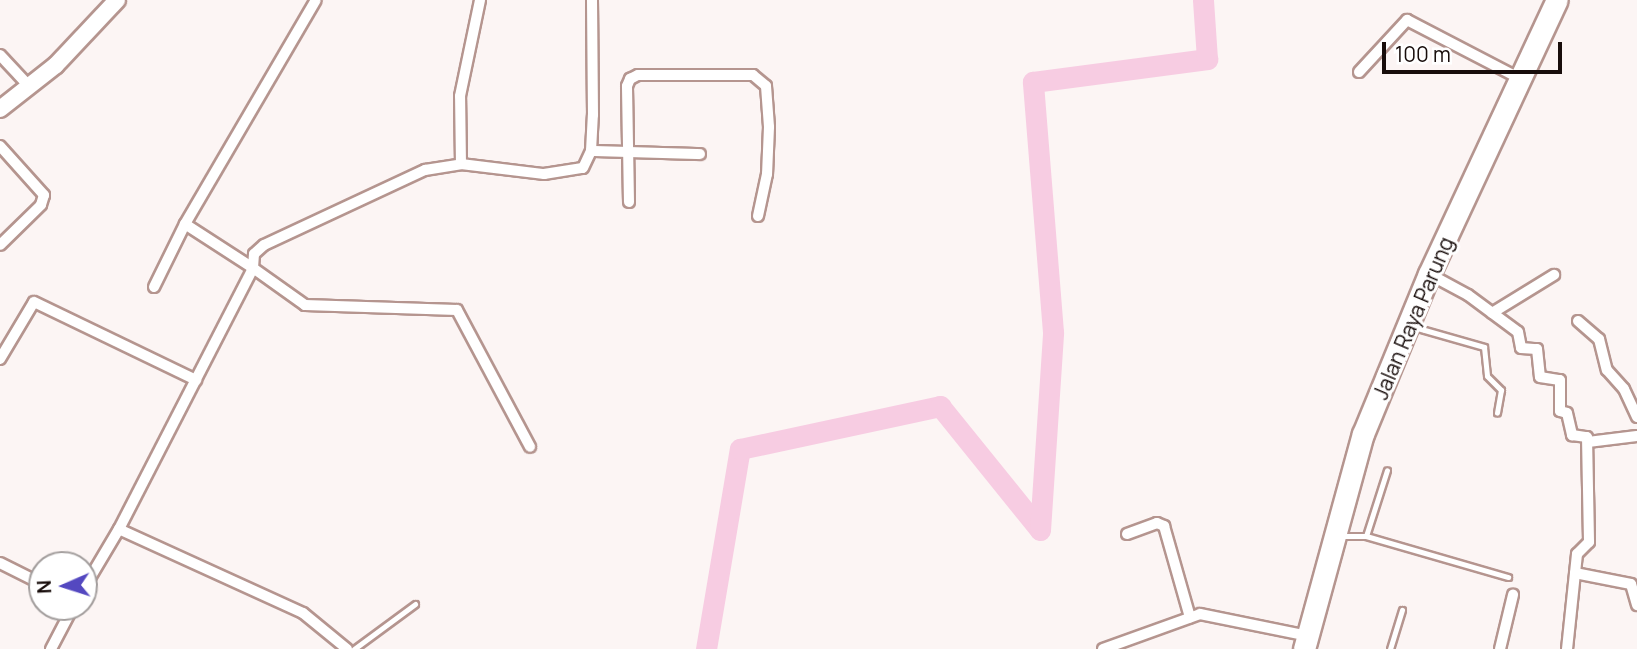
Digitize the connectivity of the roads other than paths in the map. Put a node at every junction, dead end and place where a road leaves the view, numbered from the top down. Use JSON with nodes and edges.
{"nodes":[{"id":1,"x":117,"y":0,"type":"edge"},
{"id":2,"x":316,"y":0,"type":"edge"},
{"id":3,"x":480,"y":0,"type":"edge"},
{"id":4,"x":592,"y":0,"type":"edge"},
{"id":5,"x":1547,"y":0,"type":"edge"},
{"id":6,"x":1557,"y":0,"type":"edge"},
{"id":7,"x":0,"y":55,"type":"edge"},
{"id":8,"x":1359,"y":72,"type":"dead end"},
{"id":9,"x":1511,"y":74,"type":"junction"},
{"id":10,"x":27,"y":84,"type":"junction"},
{"id":11,"x":0,"y":109,"type":"edge"},
{"id":12,"x":0,"y":146,"type":"edge"},
{"id":13,"x":627,"y":150,"type":"junction"},
{"id":14,"x":591,"y":151,"type":"junction"},
{"id":15,"x":700,"y":154,"type":"dead end"},
{"id":16,"x":4,"y":159,"type":"edge"},
{"id":17,"x":461,"y":164,"type":"junction"},
{"id":18,"x":629,"y":202,"type":"dead end"},
{"id":19,"x":758,"y":216,"type":"dead end"},
{"id":20,"x":185,"y":224,"type":"junction"},
{"id":21,"x":0,"y":245,"type":"edge"},
{"id":22,"x":253,"y":268,"type":"junction"},
{"id":23,"x":1429,"y":274,"type":"junction"},
{"id":24,"x":1555,"y":275,"type":"dead end"},
{"id":25,"x":154,"y":287,"type":"dead end"},
{"id":26,"x":1492,"y":313,"type":"junction"},
{"id":27,"x":1578,"y":321,"type":"dead end"},
{"id":28,"x":1406,"y":324,"type":"junction"},
{"id":29,"x":0,"y":359,"type":"edge"},
{"id":30,"x":196,"y":380,"type":"junction"},
{"id":31,"x":1497,"y":413,"type":"dead end"},
{"id":32,"x":1637,"y":417,"type":"edge"},
{"id":33,"x":1637,"y":436,"type":"edge"},
{"id":34,"x":1588,"y":442,"type":"junction"},
{"id":35,"x":530,"y":447,"type":"dead end"},
{"id":36,"x":1387,"y":470,"type":"dead end"},
{"id":37,"x":119,"y":528,"type":"junction"},
{"id":38,"x":1127,"y":534,"type":"dead end"},
{"id":39,"x":1334,"y":535,"type":"junction"},
{"id":40,"x":1366,"y":536,"type":"junction"},
{"id":41,"x":0,"y":563,"type":"edge"},
{"id":42,"x":98,"y":565,"type":"edge"},
{"id":43,"x":1574,"y":573,"type":"junction"},
{"id":44,"x":28,"y":577,"type":"edge"},
{"id":45,"x":1508,"y":577,"type":"dead end"},
{"id":46,"x":1634,"y":584,"type":"edge"},
{"id":47,"x":1513,"y":595,"type":"dead end"},
{"id":48,"x":415,"y":604,"type":"dead end"},
{"id":49,"x":1637,"y":605,"type":"edge"},
{"id":50,"x":1402,"y":610,"type":"dead end"},
{"id":51,"x":1190,"y":617,"type":"junction"},
{"id":52,"x":66,"y":621,"type":"edge"},
{"id":53,"x":1298,"y":644,"type":"edge"},
{"id":54,"x":51,"y":649,"type":"edge"},
{"id":55,"x":347,"y":649,"type":"edge"},
{"id":56,"x":354,"y":649,"type":"edge"},
{"id":57,"x":1103,"y":649,"type":"edge"},
{"id":58,"x":1390,"y":649,"type":"edge"},
{"id":59,"x":1500,"y":649,"type":"edge"},
{"id":60,"x":1567,"y":649,"type":"edge"}],
"edges":[{"from":1,"to":10,"type":"street"},
{"from":2,"to":20,"type":"street"},
{"from":3,"to":17,"type":"street"},
{"from":4,"to":14,"type":"street"},
{"from":5,"to":9,"type":"highway","name":"Jalan Raya Parung"},
{"from":6,"to":23,"type":"highway","name":"Jalan Raya Parung"},
{"from":7,"to":10,"type":"street"},
{"from":8,"to":9,"type":"street"},
{"from":9,"to":28,"type":"highway","name":"Jalan Raya Parung"},
{"from":10,"to":11,"type":"street"},
{"from":12,"to":16,"type":"street"},
{"from":13,"to":14,"type":"street"},
{"from":13,"to":15,"type":"street"},
{"from":13,"to":18,"type":"street"},
{"from":13,"to":19,"type":"street"},
{"from":14,"to":17,"type":"street"},
{"from":16,"to":21,"type":"street"},
{"from":17,"to":22,"type":"street"},
{"from":20,"to":22,"type":"street"},
{"from":20,"to":25,"type":"street"},
{"from":22,"to":30,"type":"street"},
{"from":22,"to":35,"type":"street"},
{"from":23,"to":26,"type":"street"},
{"from":23,"to":28,"type":"highway","name":"Jalan Raya Parung"},
{"from":24,"to":26,"type":"street"},
{"from":26,"to":34,"type":"street"},
{"from":27,"to":32,"type":"street"},
{"from":28,"to":31,"type":"lane"},
{"from":28,"to":39,"type":"highway","name":"Jalan Raya Parung"},
{"from":28,"to":53,"type":"highway","name":"Jalan Raya Parung"},
{"from":29,"to":30,"type":"street"},
{"from":30,"to":37,"type":"street"},
{"from":33,"to":34,"type":"street"},
{"from":34,"to":43,"type":"street"},
{"from":36,"to":40,"type":"lane"},
{"from":37,"to":42,"type":"street"},
{"from":37,"to":55,"type":"street"},
{"from":38,"to":51,"type":"street"},
{"from":39,"to":40,"type":"lane"},
{"from":39,"to":53,"type":"highway","name":"Jalan Raya Parung"},
{"from":40,"to":45,"type":"lane"},
{"from":41,"to":44,"type":"street"},
{"from":43,"to":46,"type":"street"},
{"from":43,"to":60,"type":"street"},
{"from":46,"to":49,"type":"street"},
{"from":47,"to":59,"type":"street"},
{"from":48,"to":56,"type":"lane"},
{"from":50,"to":58,"type":"lane"},
{"from":51,"to":53,"type":"street"},
{"from":51,"to":57,"type":"street"},
{"from":52,"to":54,"type":"street"}]}
